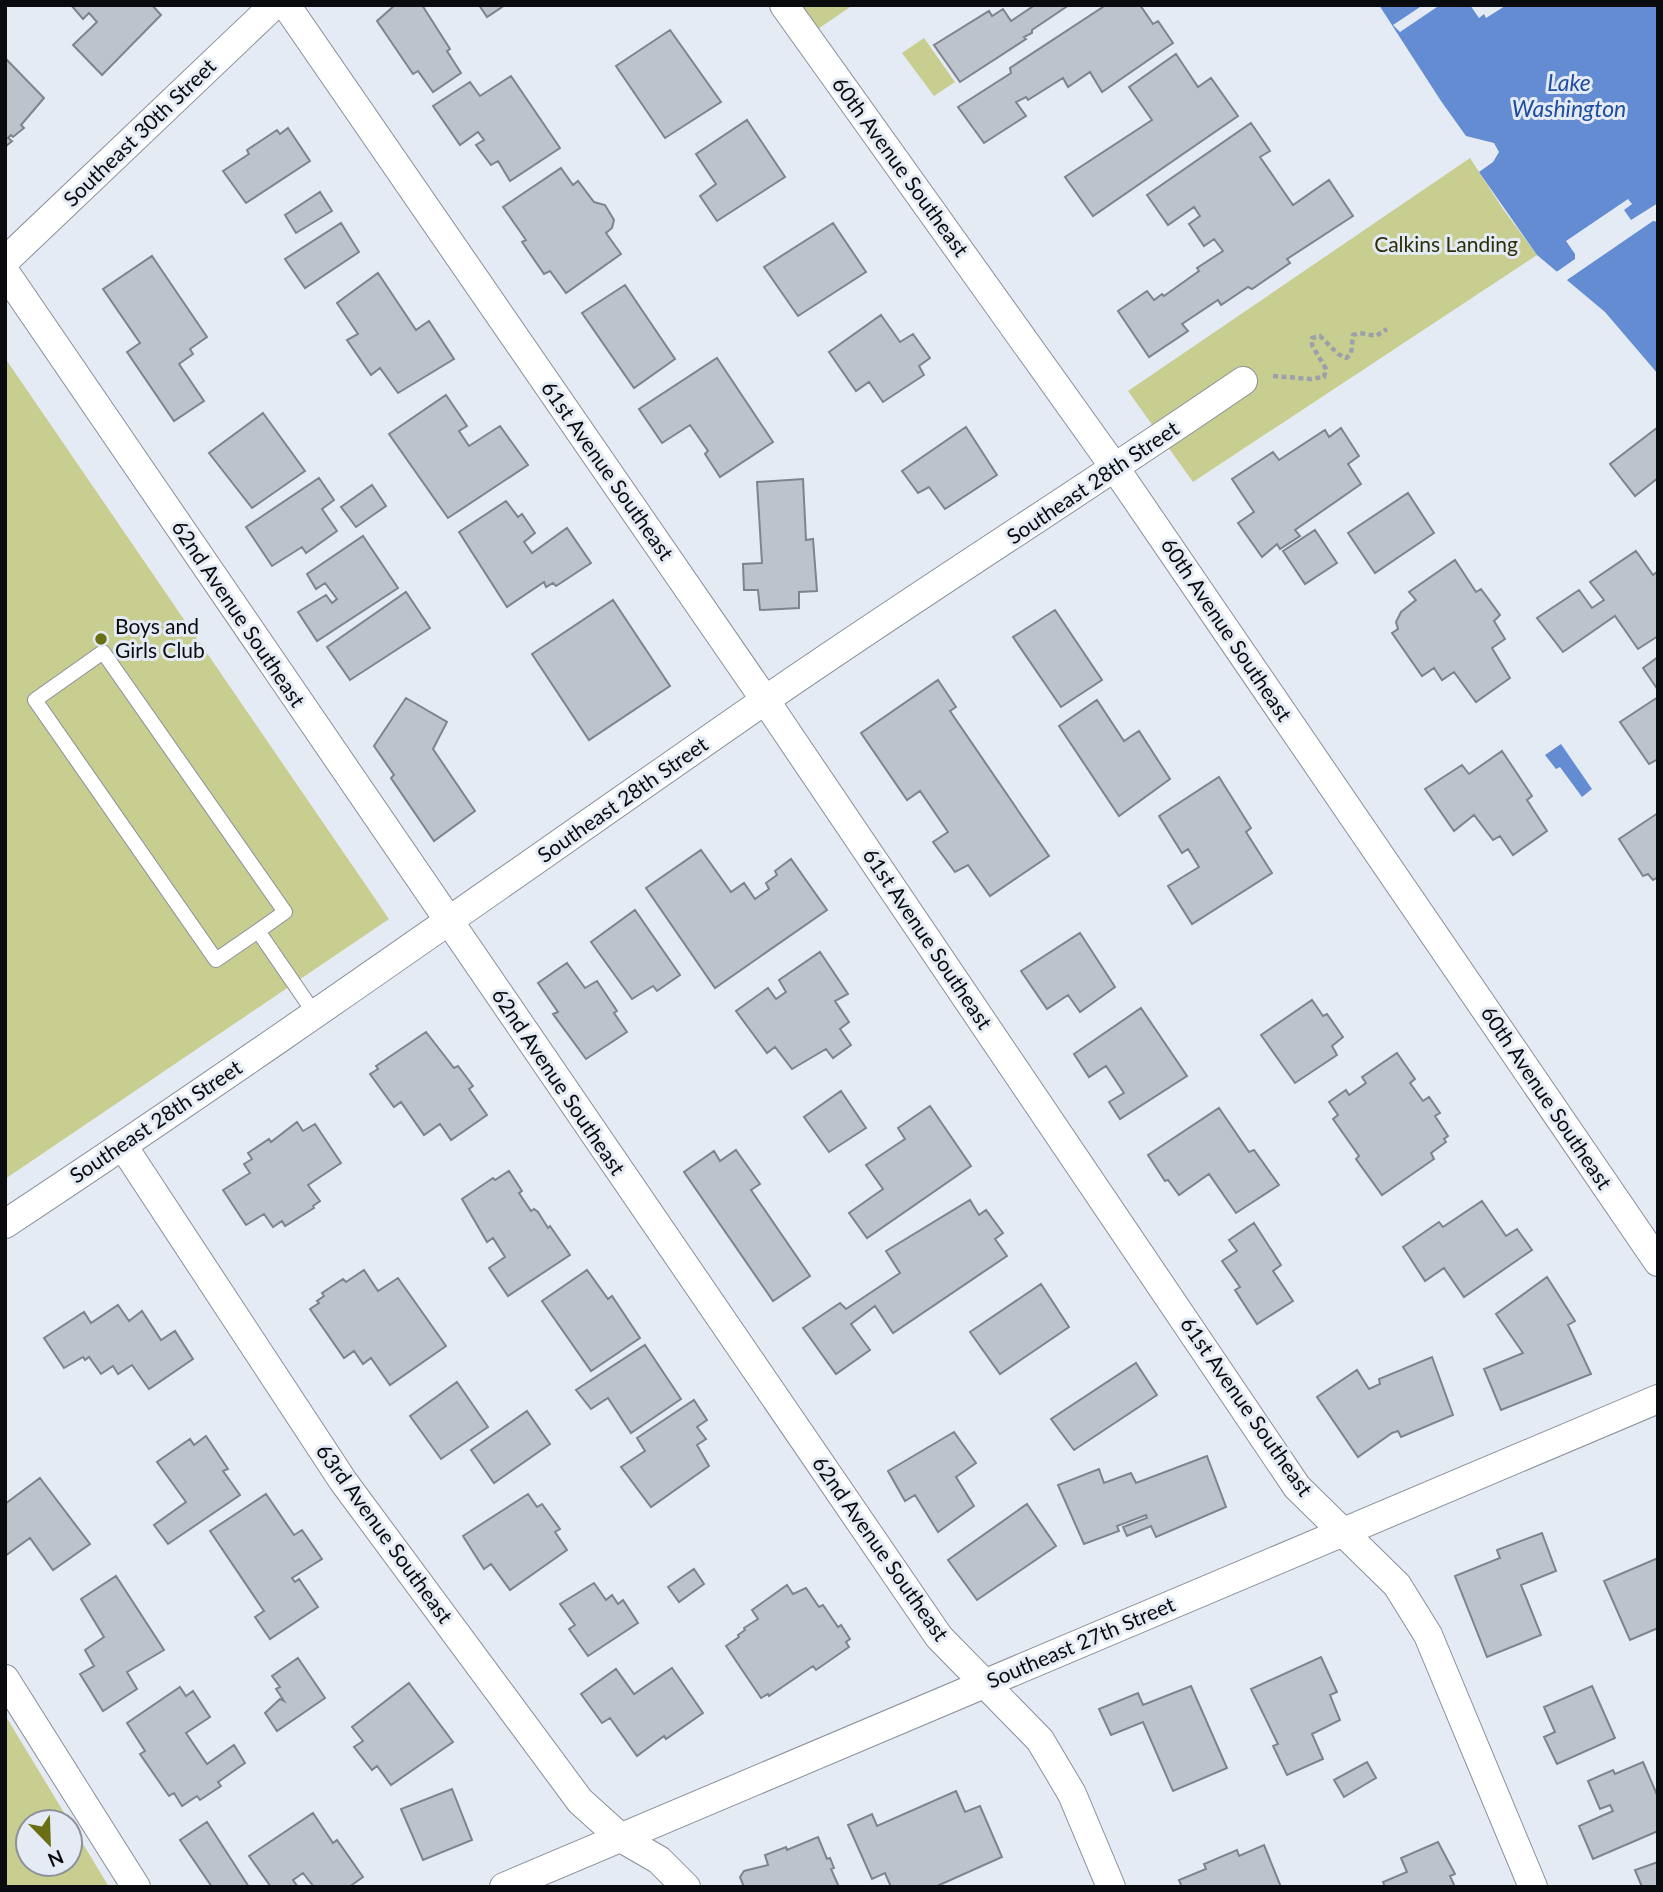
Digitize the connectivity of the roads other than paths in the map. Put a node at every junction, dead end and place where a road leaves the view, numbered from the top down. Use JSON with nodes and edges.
{"nodes":[{"id":1,"x":274,"y":5,"type":"edge"},
{"id":2,"x":286,"y":5,"type":"edge"},
{"id":3,"x":784,"y":5,"type":"edge"},
{"id":4,"x":5,"y":261,"type":"edge"},
{"id":5,"x":5,"y":272,"type":"edge"},
{"id":6,"x":1243,"y":381,"type":"road end"},
{"id":7,"x":1115,"y":468,"type":"junction"},
{"id":8,"x":765,"y":700,"type":"junction"},
{"id":9,"x":448,"y":922,"type":"junction"},
{"id":10,"x":258,"y":931,"type":"junction"},
{"id":11,"x":316,"y":1014,"type":"junction"},
{"id":12,"x":123,"y":1146,"type":"junction"},
{"id":13,"x":5,"y":1224,"type":"edge"},
{"id":14,"x":1658,"y":1262,"type":"edge"},
{"id":15,"x":1658,"y":1399,"type":"edge"},
{"id":16,"x":1344,"y":1532,"type":"junction"},
{"id":17,"x":5,"y":1679,"type":"edge"},
{"id":18,"x":986,"y":1683,"type":"junction"},
{"id":19,"x":621,"y":1838,"type":"junction"},
{"id":20,"x":136,"y":1887,"type":"edge"},
{"id":21,"x":504,"y":1887,"type":"edge"},
{"id":22,"x":686,"y":1887,"type":"edge"},
{"id":23,"x":1111,"y":1887,"type":"edge"},
{"id":24,"x":1533,"y":1887,"type":"edge"}],
"edges":[{"from":1,"to":4,"type":"street","name":"Southeast 30th Street"},
{"from":2,"to":8,"type":"street","name":"61st Avenue Southeast"},
{"from":3,"to":7,"type":"street","name":"60th Avenue Southeast"},
{"from":5,"to":9,"type":"street","name":"62nd Avenue Southeast"},
{"from":6,"to":7,"type":"street","name":"Southeast 28th Street"},
{"from":7,"to":8,"type":"street","name":"Southeast 28th Street"},
{"from":7,"to":14,"type":"street","name":"60th Avenue Southeast"},
{"from":8,"to":9,"type":"street","name":"Southeast 28th Street"},
{"from":8,"to":16,"type":"street","name":"61st Avenue Southeast"},
{"from":9,"to":11,"type":"street","name":"Southeast 28th Street"},
{"from":9,"to":18,"type":"street","name":"62nd Avenue Southeast"},
{"from":10,"to":10,"type":"lane"},
{"from":10,"to":11,"type":"lane"},
{"from":11,"to":12,"type":"street","name":"Southeast 28th Street"},
{"from":12,"to":13,"type":"street","name":"Southeast 28th Street"},
{"from":12,"to":19,"type":"street","name":"63rd Avenue Southeast"},
{"from":15,"to":16,"type":"street","name":"Southeast 27th Street"},
{"from":16,"to":18,"type":"street","name":"Southeast 27th Street"},
{"from":16,"to":24,"type":"street","name":"61st Avenue Southeast"},
{"from":17,"to":20,"type":"street"},
{"from":18,"to":19,"type":"street","name":"Southeast 27th Street"},
{"from":18,"to":23,"type":"street","name":"62nd Avenue Southeast"},
{"from":19,"to":21,"type":"street","name":"Southeast 27th Street"},
{"from":19,"to":22,"type":"street","name":"63rd Avenue Southeast"}]}
